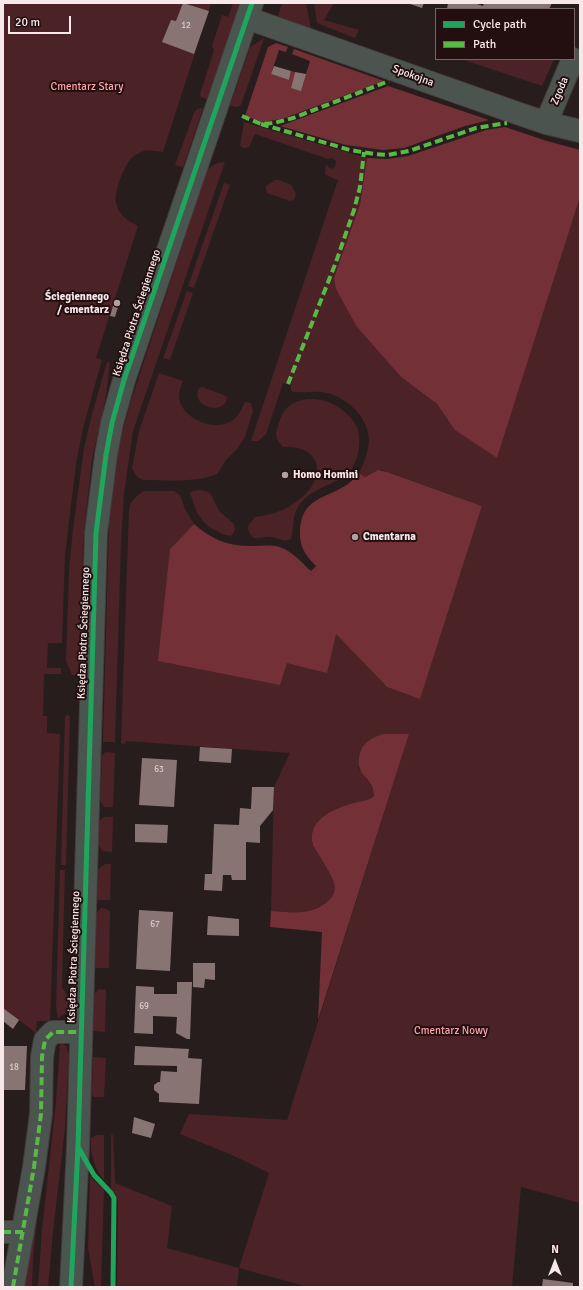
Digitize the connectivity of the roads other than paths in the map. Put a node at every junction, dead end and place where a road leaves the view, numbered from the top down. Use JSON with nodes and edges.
{"nodes":[{"id":1,"x":250,"y":10,"type":"edge"},
{"id":2,"x":580,"y":44,"type":"edge"},
{"id":3,"x":575,"y":56,"type":"edge"},
{"id":4,"x":573,"y":60,"type":"edge"},
{"id":5,"x":546,"y":123,"type":"junction"},
{"id":6,"x":580,"y":131,"type":"edge"},
{"id":7,"x":81,"y":1032,"type":"junction"},
{"id":8,"x":13,"y":1232,"type":"edge"},
{"id":9,"x":13,"y":1287,"type":"edge"},
{"id":10,"x":71,"y":1287,"type":"edge"}],
"edges":[{"from":1,"to":5,"type":"street","name":"Spokojna"},
{"from":1,"to":7,"type":"street","name":"Księdza Piotra Ściegiennego"},
{"from":2,"to":3,"type":"street","name":"Zgoda"},
{"from":4,"to":5,"type":"street","name":"Zgoda"},
{"from":5,"to":6,"type":"street","name":"Spokojna"},
{"from":7,"to":8,"type":"street","name":"Księdza Piotra Ściegiennego"},
{"from":7,"to":10,"type":"street","name":"Księdza Piotra Ściegiennego"},
{"from":8,"to":9,"type":"street","name":"Księdza Piotra Ściegiennego"}]}
